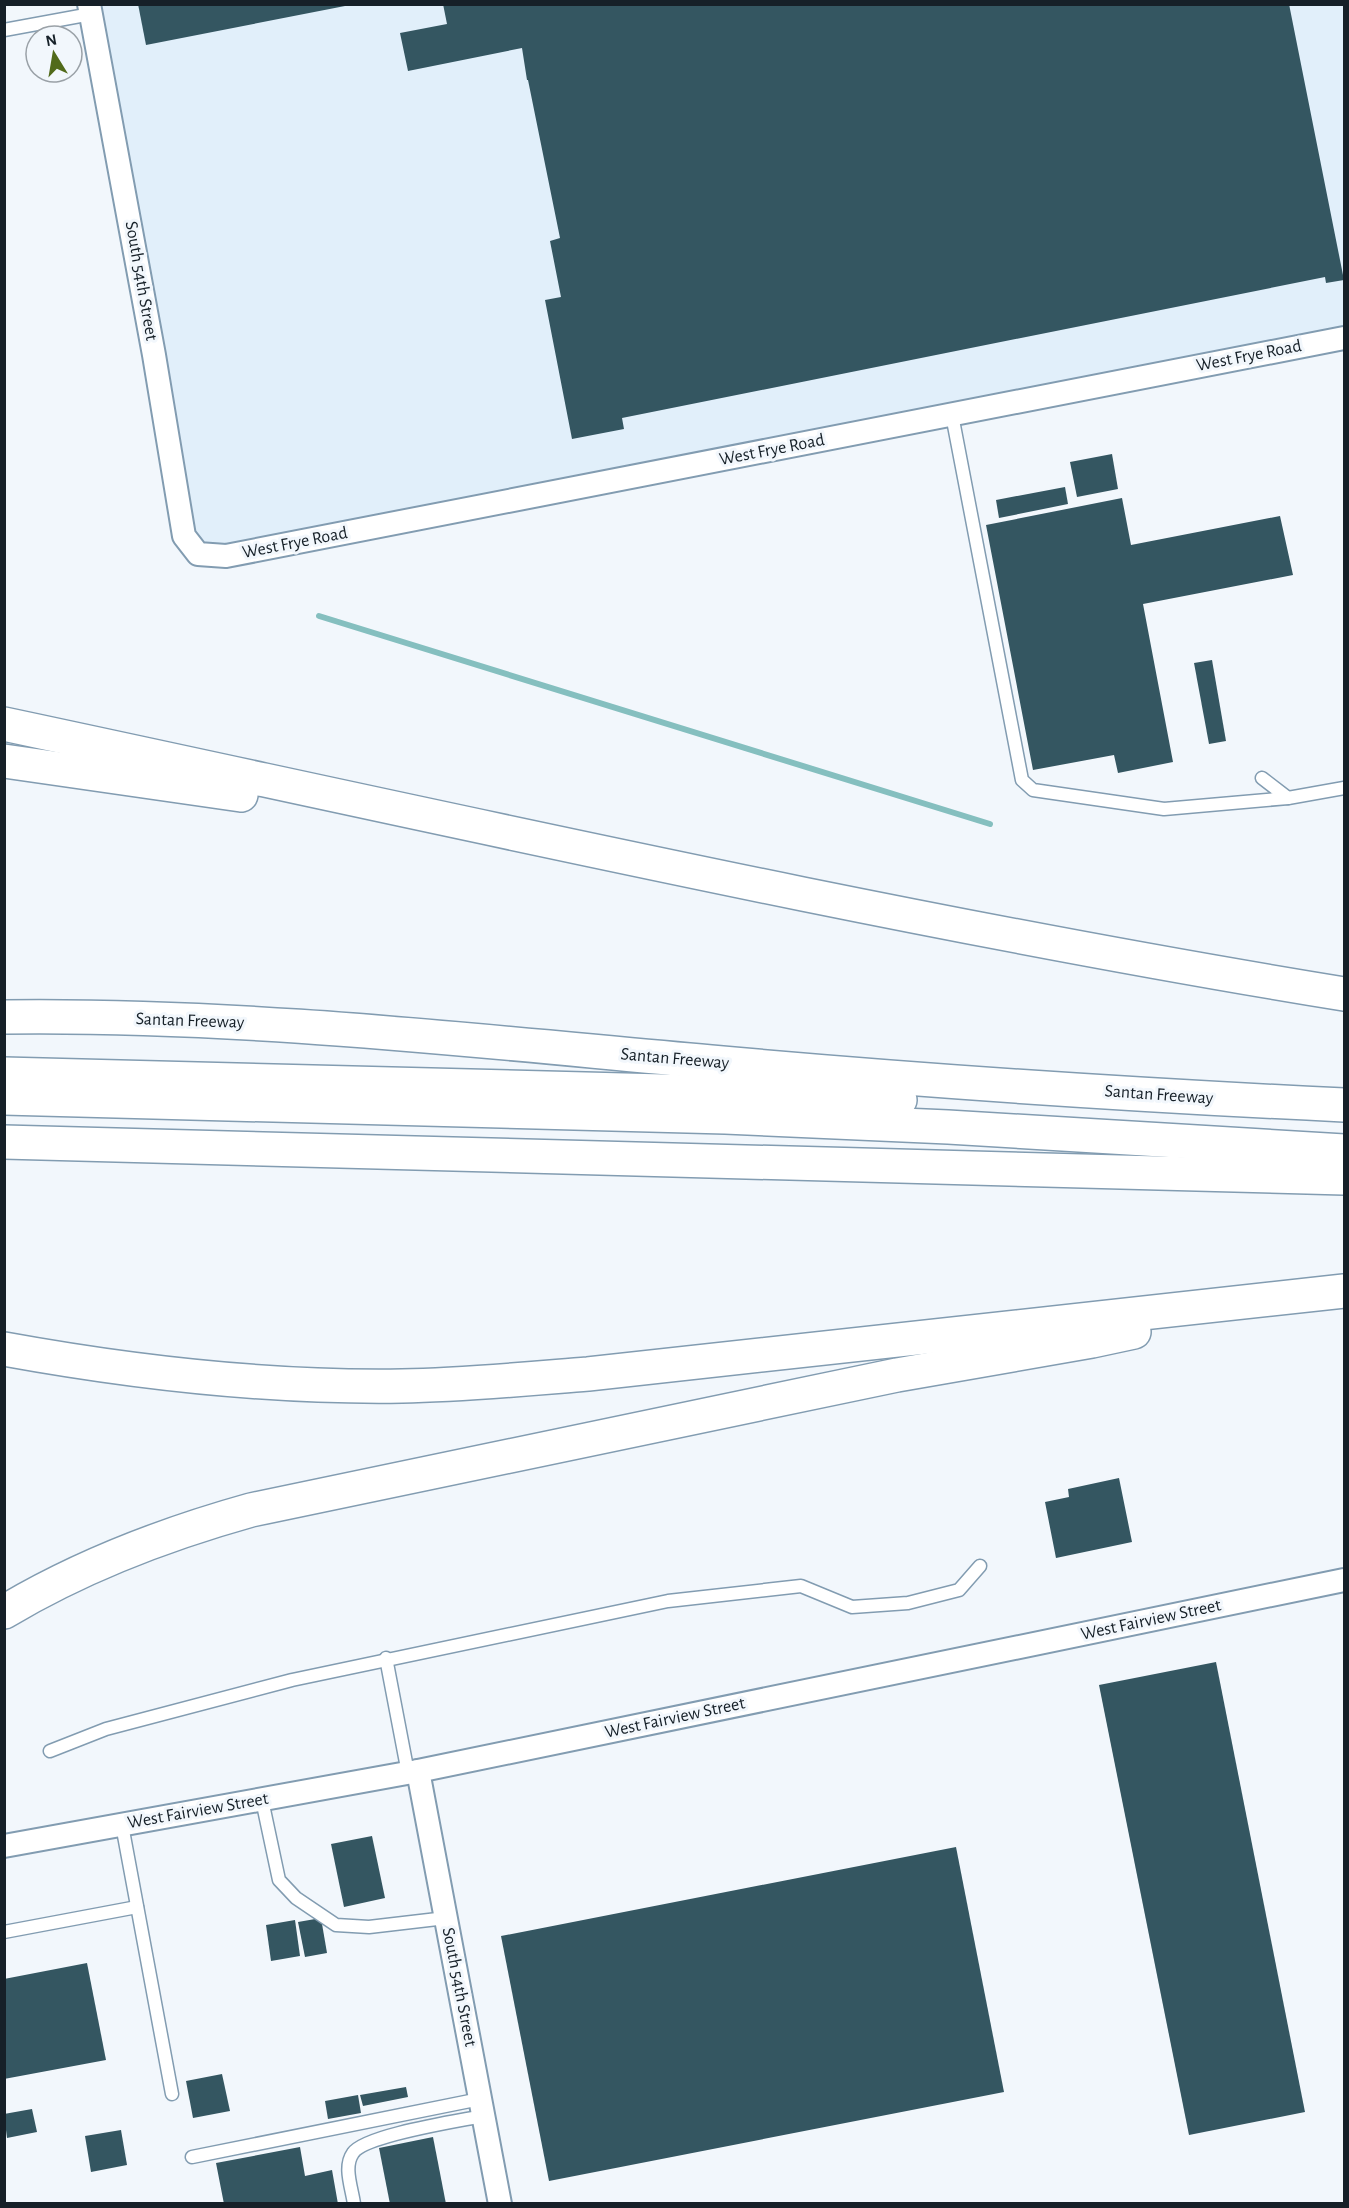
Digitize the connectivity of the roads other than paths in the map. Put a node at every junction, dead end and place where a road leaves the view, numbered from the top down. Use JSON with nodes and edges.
{"nodes":[{"id":1,"x":90,"y":9,"type":"edge"},
{"id":2,"x":4,"y":30,"type":"edge"},
{"id":3,"x":1344,"y":338,"type":"edge"},
{"id":4,"x":952,"y":415,"type":"junction"},
{"id":5,"x":198,"y":554,"type":"joint"},
{"id":6,"x":4,"y":724,"type":"edge"},
{"id":7,"x":4,"y":761,"type":"edge"},
{"id":8,"x":1262,"y":778,"type":"dead end"},
{"id":9,"x":1344,"y":788,"type":"edge"},
{"id":10,"x":1288,"y":798,"type":"junction"},
{"id":11,"x":422,"y":813,"type":"junction"},
{"id":12,"x":1344,"y":994,"type":"edge"},
{"id":13,"x":4,"y":1017,"type":"edge"},
{"id":14,"x":4,"y":1074,"type":"edge"},
{"id":15,"x":4,"y":1098,"type":"edge"},
{"id":16,"x":1214,"y":1099,"type":"junction"},
{"id":17,"x":1344,"y":1105,"type":"edge"},
{"id":18,"x":4,"y":1142,"type":"edge"},
{"id":19,"x":1344,"y":1151,"type":"edge"},
{"id":20,"x":1344,"y":1178,"type":"edge"},
{"id":21,"x":1344,"y":1291,"type":"edge"},
{"id":22,"x":1296,"y":1295,"type":"junction"},
{"id":23,"x":4,"y":1349,"type":"edge"},
{"id":24,"x":980,"y":1566,"type":"dead end"},
{"id":25,"x":1344,"y":1580,"type":"edge"},
{"id":26,"x":4,"y":1612,"type":"edge"},
{"id":27,"x":386,"y":1658,"type":"junction"},
{"id":28,"x":50,"y":1751,"type":"dead end"},
{"id":29,"x":413,"y":1772,"type":"junction"},
{"id":30,"x":262,"y":1800,"type":"junction"},
{"id":31,"x":122,"y":1825,"type":"junction"},
{"id":32,"x":4,"y":1846,"type":"edge"},
{"id":33,"x":137,"y":1907,"type":"junction"},
{"id":34,"x":446,"y":1918,"type":"junction"},
{"id":35,"x":4,"y":1932,"type":"edge"},
{"id":36,"x":172,"y":2094,"type":"dead end"},
{"id":37,"x":481,"y":2108,"type":"junction"},
{"id":38,"x":192,"y":2157,"type":"dead end"},
{"id":39,"x":354,"y":2204,"type":"edge"},
{"id":40,"x":500,"y":2204,"type":"edge"}],
"edges":[{"from":1,"to":2,"type":"lane"},
{"from":1,"to":5,"type":"street","name":"South 54th Street"},
{"from":3,"to":4,"type":"street","name":"West Frye Road"},
{"from":4,"to":5,"type":"street","name":"West Frye Road"},
{"from":4,"to":10,"type":"lane"},
{"from":6,"to":11,"type":"highway"},
{"from":7,"to":11,"type":"highway"},
{"from":8,"to":10,"type":"lane"},
{"from":9,"to":10,"type":"lane"},
{"from":11,"to":12,"type":"highway"},
{"from":13,"to":16,"type":"highway","name":"Santan Freeway"},
{"from":14,"to":16,"type":"highway"},
{"from":15,"to":19,"type":"highway"},
{"from":16,"to":17,"type":"highway","name":"Santan Freeway"},
{"from":18,"to":20,"type":"highway"},
{"from":21,"to":22,"type":"highway"},
{"from":22,"to":23,"type":"highway"},
{"from":22,"to":26,"type":"highway"},
{"from":24,"to":27,"type":"lane"},
{"from":25,"to":29,"type":"street","name":"West Fairview Street"},
{"from":27,"to":28,"type":"lane"},
{"from":27,"to":29,"type":"lane"},
{"from":29,"to":30,"type":"street","name":"West Fairview Street"},
{"from":29,"to":34,"type":"street","name":"South 54th Street"},
{"from":30,"to":31,"type":"street","name":"West Fairview Street"},
{"from":30,"to":34,"type":"lane"},
{"from":31,"to":32,"type":"street","name":"West Fairview Street"},
{"from":31,"to":33,"type":"lane"},
{"from":33,"to":35,"type":"lane"},
{"from":33,"to":36,"type":"lane"},
{"from":34,"to":37,"type":"street","name":"South 54th Street"},
{"from":37,"to":38,"type":"lane"},
{"from":37,"to":39,"type":"lane"},
{"from":37,"to":40,"type":"street","name":"South 54th Street"}]}
